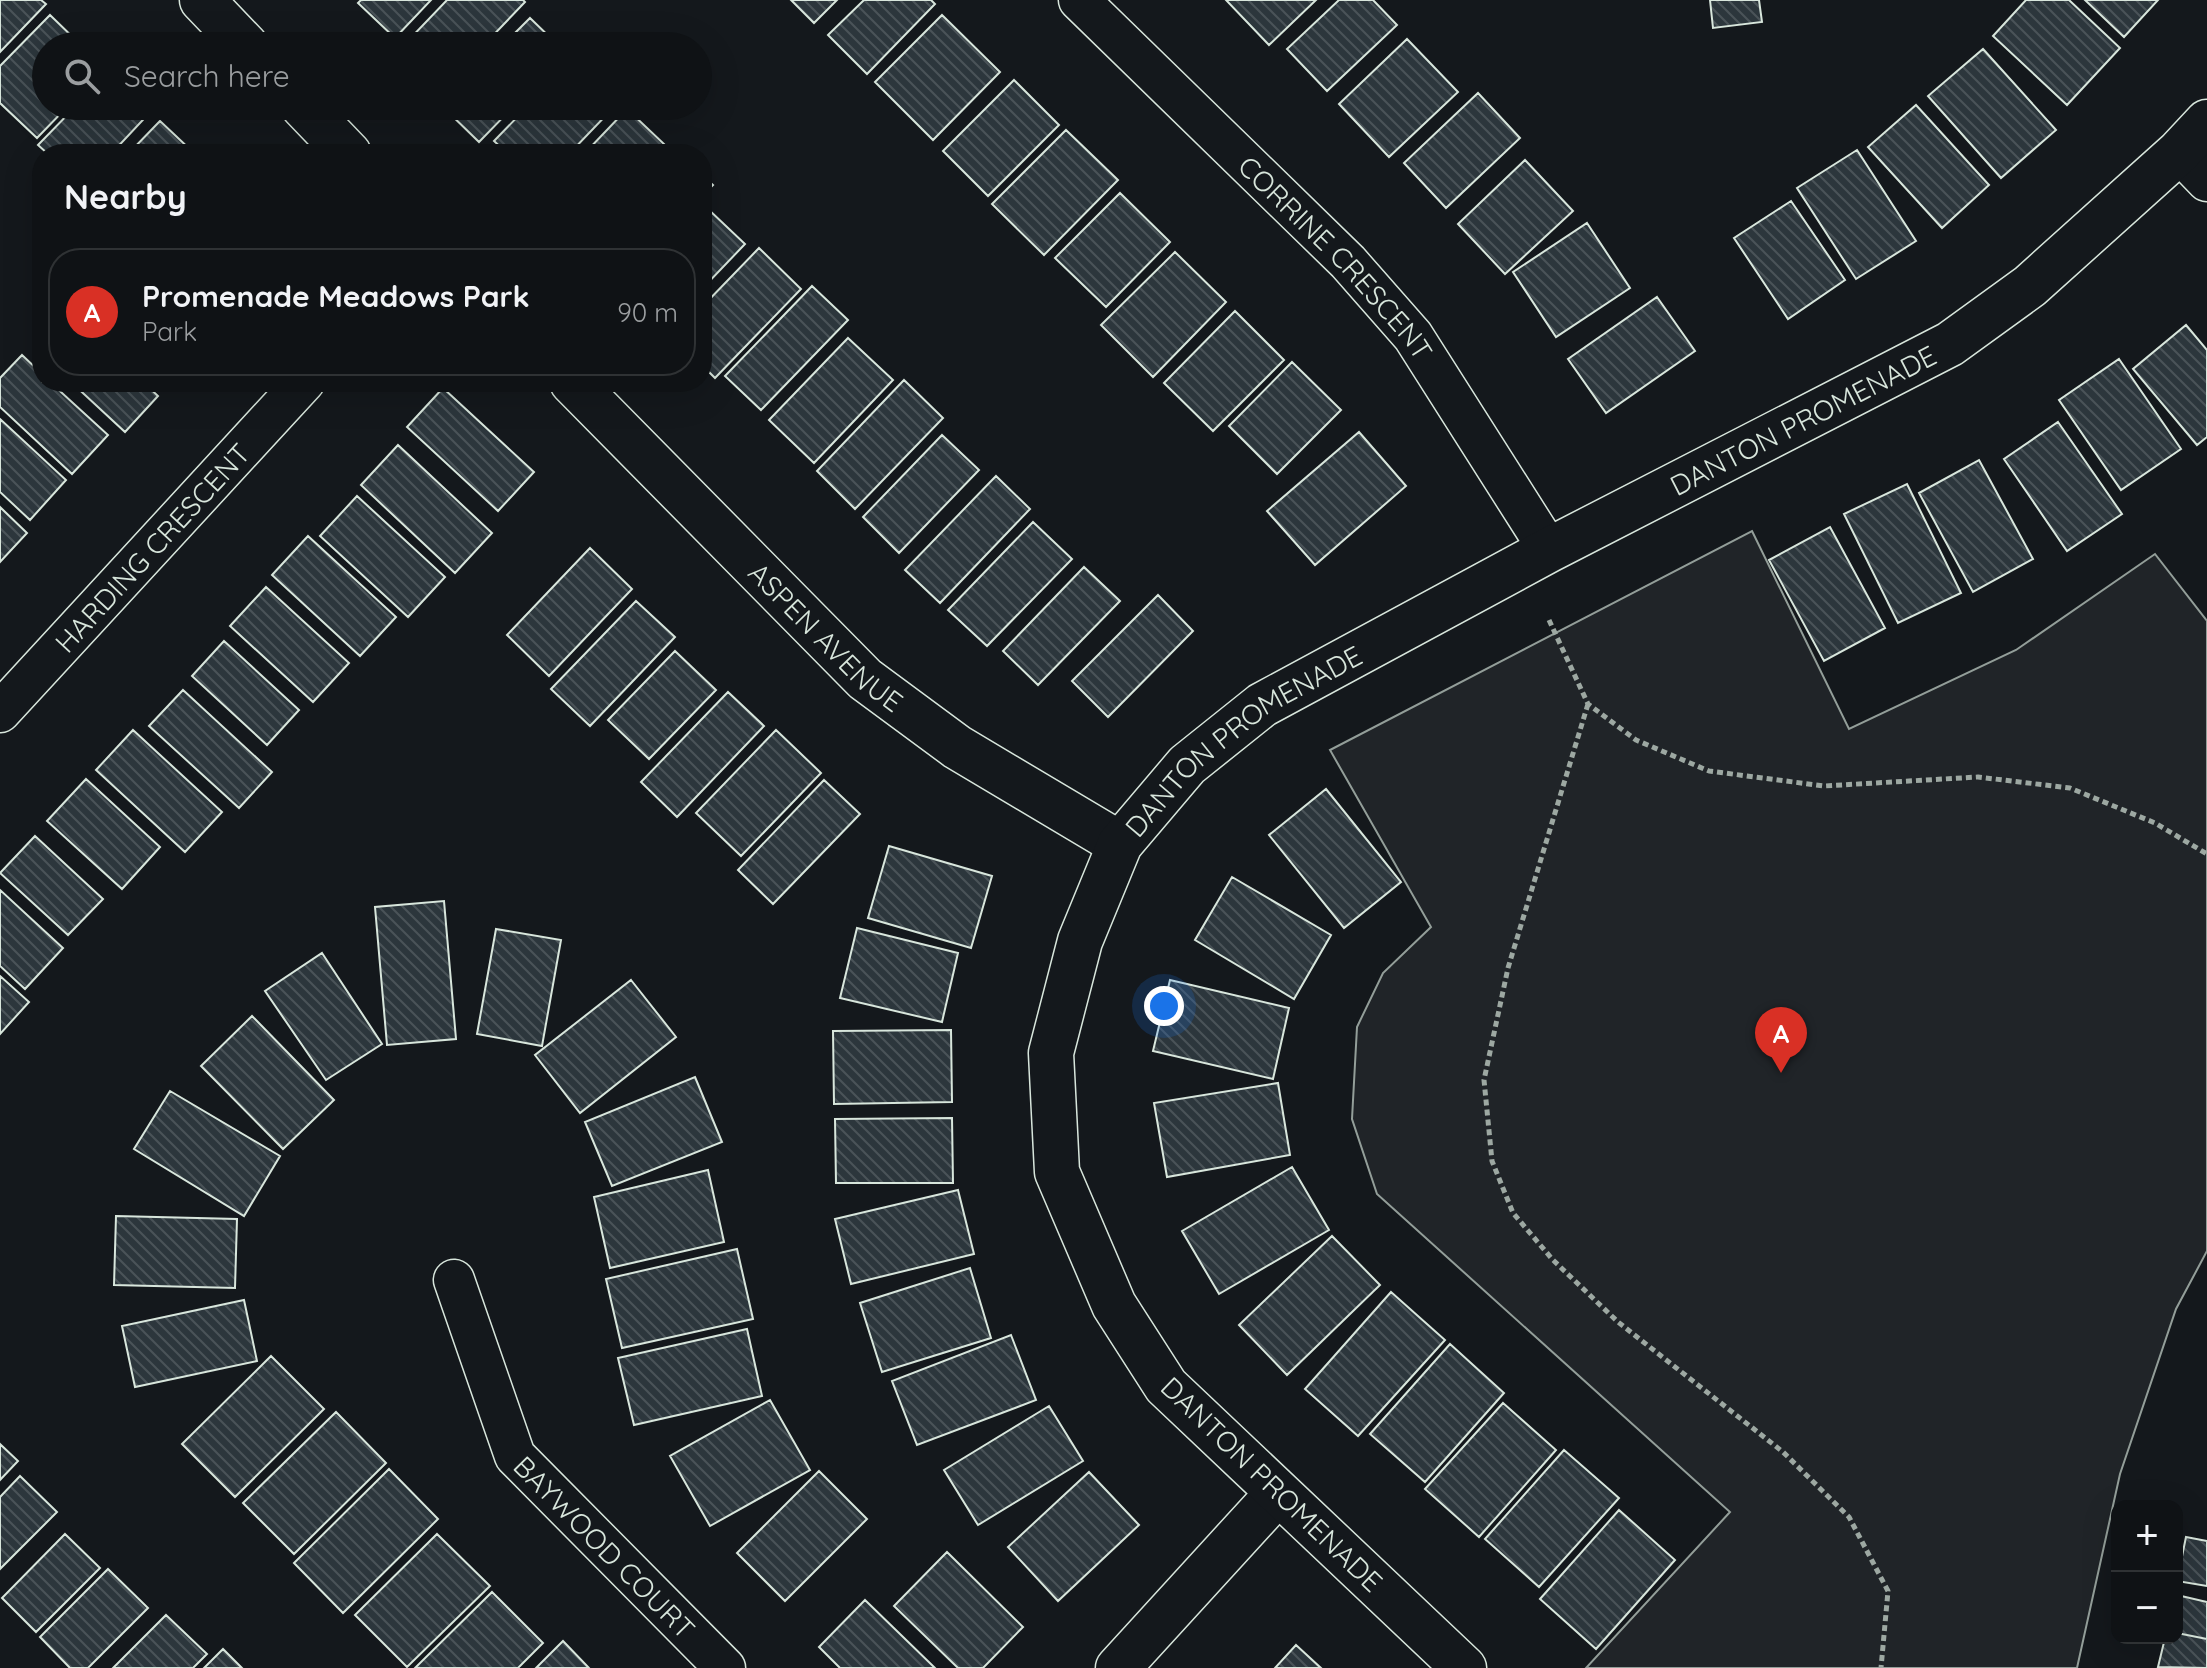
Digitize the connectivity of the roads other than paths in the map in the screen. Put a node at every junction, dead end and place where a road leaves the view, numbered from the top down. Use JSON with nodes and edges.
{"nodes":[{"id":1,"x":202,"y":0,"type":"edge"},
{"id":2,"x":1079,"y":0,"type":"edge"},
{"id":3,"x":233,"y":32,"type":"edge"},
{"id":4,"x":316,"y":120,"type":"edge"},
{"id":5,"x":339,"y":144,"type":"edge"},
{"id":6,"x":2198,"y":152,"type":"edge"},
{"id":7,"x":295,"y":392,"type":"edge"},
{"id":8,"x":582,"y":392,"type":"edge"},
{"id":9,"x":1549,"y":550,"type":"junction"},
{"id":10,"x":0,"y":712,"type":"edge"},
{"id":11,"x":1120,"y":844,"type":"junction"},
{"id":12,"x":454,"y":1280,"type":"dead end"},
{"id":13,"x":1277,"y":1494,"type":"junction"},
{"id":14,"x":725,"y":1668,"type":"edge"},
{"id":15,"x":1118,"y":1668,"type":"edge"},
{"id":16,"x":1464,"y":1668,"type":"edge"}],
"edges":[{"from":1,"to":3,"type":"street"},
{"from":2,"to":9,"type":"street","name":"CORRINE CRESCENT"},
{"from":4,"to":5,"type":"street"},
{"from":6,"to":9,"type":"street","name":"DANTON PROMENADE"},
{"from":7,"to":10,"type":"street","name":"HARDING CRESCENT"},
{"from":8,"to":11,"type":"street","name":"ASPEN AVENUE"},
{"from":9,"to":11,"type":"street","name":"DANTON PROMENADE"},
{"from":11,"to":13,"type":"street","name":"DANTON PROMENADE"},
{"from":12,"to":14,"type":"street","name":"BAYWOOD COURT"},
{"from":13,"to":15,"type":"street"},
{"from":13,"to":16,"type":"street","name":"DANTON PROMENADE"}]}
